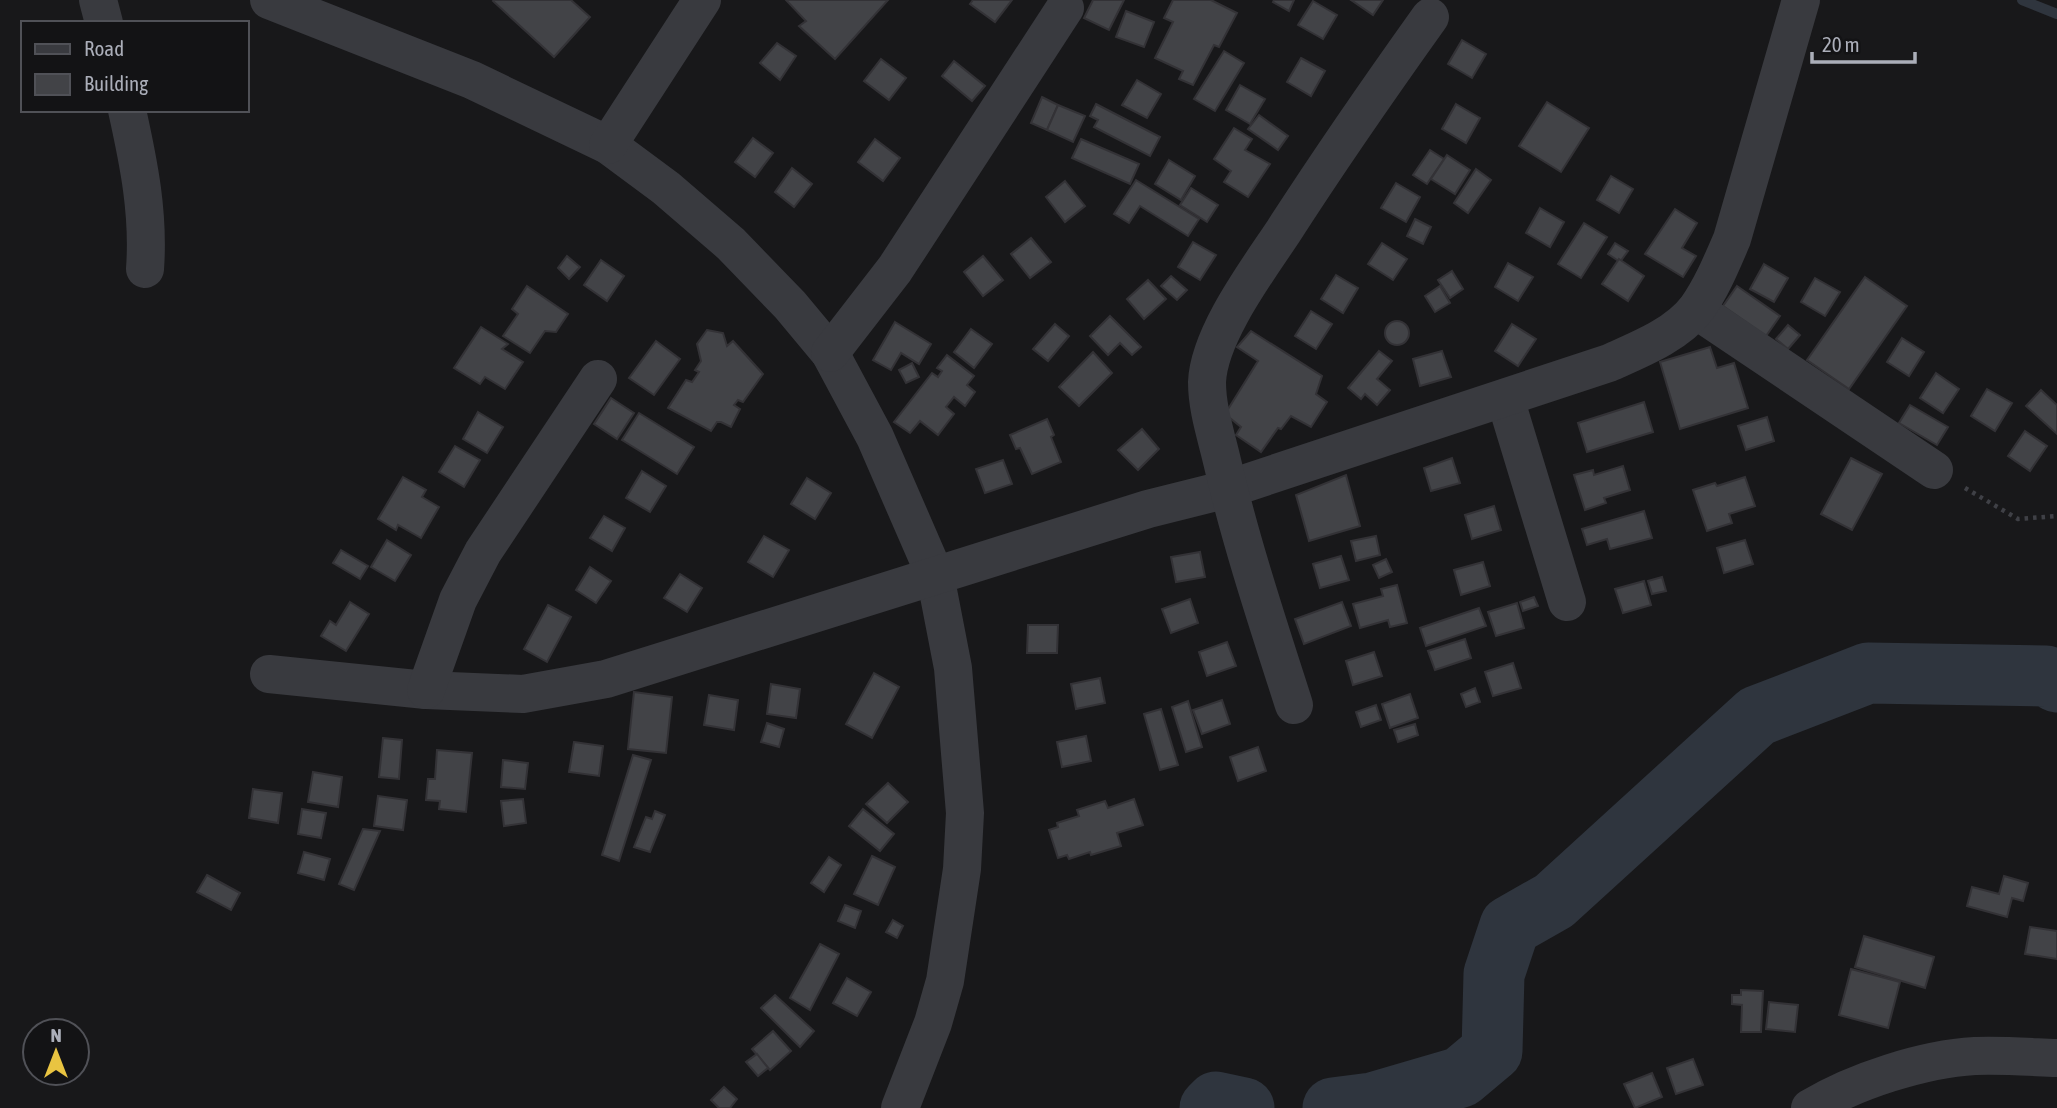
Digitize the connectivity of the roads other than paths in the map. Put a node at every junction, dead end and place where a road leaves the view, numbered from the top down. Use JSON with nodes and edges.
{"nodes":[{"id":1,"x":98,"y":0,"type":"edge"},
{"id":2,"x":270,"y":0,"type":"edge"},
{"id":3,"x":702,"y":0,"type":"edge"},
{"id":4,"x":1801,"y":0,"type":"edge"},
{"id":5,"x":1065,"y":8,"type":"dead end"},
{"id":6,"x":319,"y":9,"type":"edge"},
{"id":7,"x":1430,"y":17,"type":"dead end"},
{"id":8,"x":103,"y":21,"type":"edge"},
{"id":9,"x":127,"y":112,"type":"edge"},
{"id":10,"x":608,"y":145,"type":"junction"},
{"id":11,"x":145,"y":269,"type":"dead end"},
{"id":12,"x":1696,"y":310,"type":"junction"},
{"id":13,"x":830,"y":354,"type":"junction"},
{"id":14,"x":598,"y":379,"type":"dead end"},
{"id":15,"x":1506,"y":398,"type":"junction"},
{"id":16,"x":1934,"y":470,"type":"road end"},
{"id":17,"x":1228,"y":489,"type":"junction"},
{"id":18,"x":935,"y":575,"type":"junction"},
{"id":19,"x":1567,"y":602,"type":"dead end"},
{"id":20,"x":269,"y":674,"type":"dead end"},
{"id":21,"x":426,"y":690,"type":"junction"},
{"id":22,"x":1294,"y":705,"type":"dead end"},
{"id":23,"x":2057,"y":1058,"type":"edge"},
{"id":24,"x":900,"y":1108,"type":"edge"},
{"id":25,"x":1810,"y":1108,"type":"edge"}],
"edges":[{"from":1,"to":8,"type":"street"},
{"from":2,"to":6,"type":"street"},
{"from":3,"to":10,"type":"street"},
{"from":4,"to":12,"type":"street"},
{"from":5,"to":13,"type":"street"},
{"from":6,"to":10,"type":"street"},
{"from":7,"to":17,"type":"street"},
{"from":9,"to":11,"type":"street"},
{"from":10,"to":13,"type":"street"},
{"from":12,"to":15,"type":"street"},
{"from":12,"to":16,"type":"street"},
{"from":13,"to":18,"type":"street"},
{"from":14,"to":21,"type":"street"},
{"from":15,"to":17,"type":"street"},
{"from":15,"to":19,"type":"street"},
{"from":17,"to":18,"type":"street"},
{"from":17,"to":22,"type":"street"},
{"from":18,"to":21,"type":"street"},
{"from":18,"to":24,"type":"street"},
{"from":20,"to":21,"type":"street"},
{"from":23,"to":25,"type":"street"}]}
